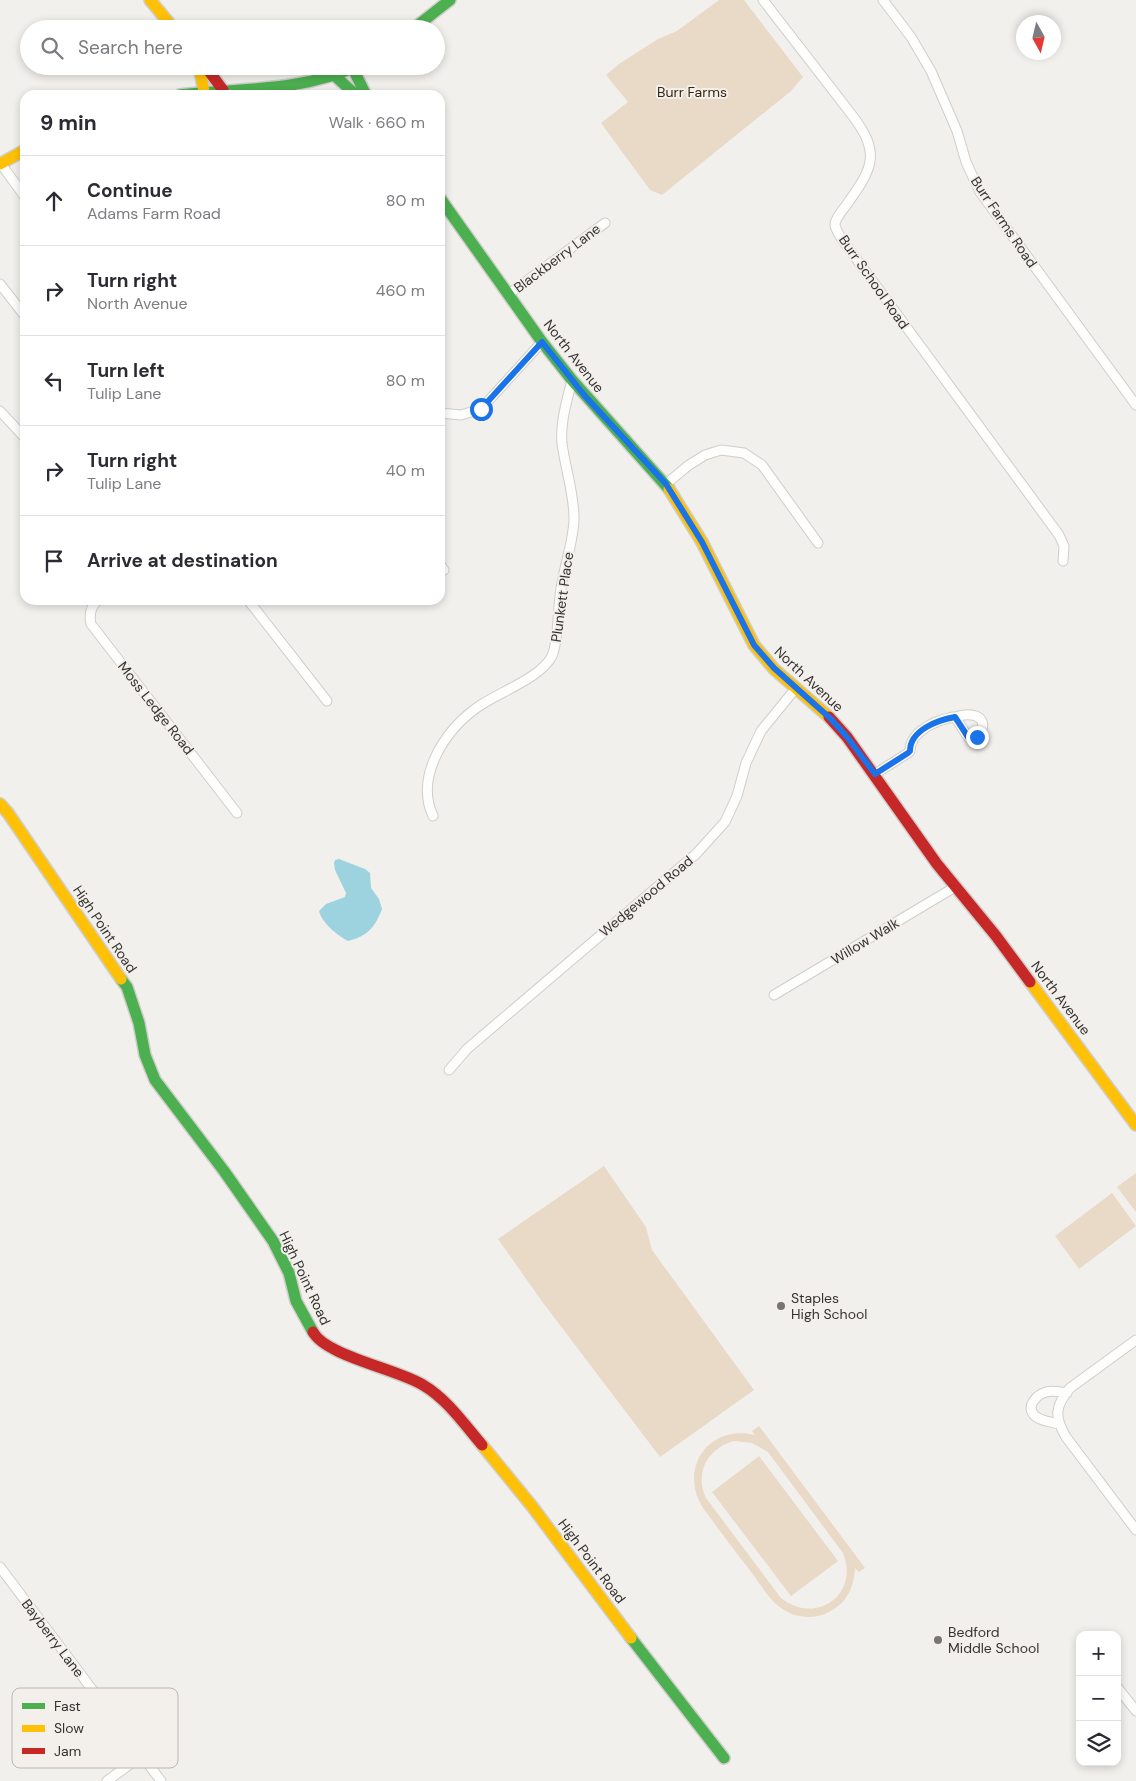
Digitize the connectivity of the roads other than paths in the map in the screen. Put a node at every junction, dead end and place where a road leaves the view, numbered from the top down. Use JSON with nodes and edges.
{"nodes":[{"id":1,"x":150,"y":0,"type":"edge"},
{"id":2,"x":450,"y":0,"type":"edge"},
{"id":3,"x":763,"y":0,"type":"edge"},
{"id":4,"x":883,"y":0,"type":"edge"},
{"id":5,"x":167,"y":20,"type":"edge"},
{"id":6,"x":424,"y":20,"type":"edge"},
{"id":7,"x":201,"y":75,"type":"edge"},
{"id":8,"x":212,"y":75,"type":"edge"},
{"id":9,"x":358,"y":75,"type":"edge"},
{"id":10,"x":334,"y":76,"type":"joint"},
{"id":11,"x":204,"y":90,"type":"edge"},
{"id":12,"x":223,"y":90,"type":"joint"},
{"id":13,"x":350,"y":90,"type":"edge"},
{"id":14,"x":364,"y":90,"type":"edge"},
{"id":15,"x":20,"y":153,"type":"edge"},
{"id":16,"x":1,"y":164,"type":"edge"},
{"id":17,"x":20,"y":190,"type":"edge"},
{"id":18,"x":445,"y":205,"type":"edge"},
{"id":19,"x":605,"y":223,"type":"dead end"},
{"id":20,"x":0,"y":284,"type":"edge"},
{"id":21,"x":510,"y":294,"type":"junction"},
{"id":22,"x":20,"y":310,"type":"edge"},
{"id":23,"x":542,"y":342,"type":"junction"},
{"id":24,"x":572,"y":380,"type":"junction"},
{"id":25,"x":1136,"y":405,"type":"edge"},
{"id":26,"x":0,"y":411,"type":"edge"},
{"id":27,"x":445,"y":413,"type":"edge"},
{"id":28,"x":20,"y":433,"type":"edge"},
{"id":29,"x":666,"y":484,"type":"junction"},
{"id":30,"x":818,"y":543,"type":"dead end"},
{"id":31,"x":1063,"y":561,"type":"dead end"},
{"id":32,"x":93,"y":605,"type":"edge"},
{"id":33,"x":252,"y":605,"type":"edge"},
{"id":34,"x":796,"y":688,"type":"junction"},
{"id":35,"x":327,"y":701,"type":"dead end"},
{"id":36,"x":955,"y":717,"type":"dead end"},
{"id":37,"x":875,"y":774,"type":"junction"},
{"id":38,"x":0,"y":804,"type":"edge"},
{"id":39,"x":237,"y":813,"type":"dead end"},
{"id":40,"x":433,"y":816,"type":"dead end"},
{"id":41,"x":955,"y":887,"type":"junction"},
{"id":42,"x":774,"y":995,"type":"dead end"},
{"id":43,"x":449,"y":1070,"type":"dead end"},
{"id":44,"x":1136,"y":1125,"type":"edge"},
{"id":45,"x":1136,"y":1340,"type":"edge"},
{"id":46,"x":1067,"y":1392,"type":"junction"},
{"id":47,"x":1059,"y":1424,"type":"junction"},
{"id":48,"x":1136,"y":1530,"type":"edge"},
{"id":49,"x":0,"y":1567,"type":"edge"},
{"id":50,"x":91,"y":1688,"type":"edge"},
{"id":51,"x":1121,"y":1692,"type":"edge"},
{"id":52,"x":1136,"y":1711,"type":"edge"},
{"id":53,"x":724,"y":1758,"type":"dead end"},
{"id":54,"x":125,"y":1768,"type":"edge"},
{"id":55,"x":151,"y":1768,"type":"edge"},
{"id":56,"x":106,"y":1781,"type":"edge"},
{"id":57,"x":161,"y":1781,"type":"edge"}],
"edges":[{"from":1,"to":5,"type":"street"},
{"from":2,"to":6,"type":"street"},
{"from":3,"to":31,"type":"street","name":"Burr School Road"},
{"from":4,"to":25,"type":"street","name":"Burr Farms Road"},
{"from":7,"to":11,"type":"street"},
{"from":8,"to":12,"type":"street"},
{"from":9,"to":14,"type":"street"},
{"from":10,"to":12,"type":"street"},
{"from":10,"to":13,"type":"street"},
{"from":15,"to":16,"type":"street"},
{"from":16,"to":17,"type":"street"},
{"from":18,"to":21,"type":"street","name":"North Avenue"},
{"from":19,"to":21,"type":"street","name":"Blackberry Lane"},
{"from":20,"to":22,"type":"street"},
{"from":21,"to":23,"type":"street","name":"North Avenue"},
{"from":23,"to":24,"type":"street","name":"North Avenue"},
{"from":23,"to":27,"type":"street"},
{"from":24,"to":29,"type":"street","name":"North Avenue"},
{"from":24,"to":40,"type":"street","name":"Plunkett Place"},
{"from":26,"to":28,"type":"street"},
{"from":29,"to":30,"type":"street"},
{"from":29,"to":34,"type":"street","name":"North Avenue"},
{"from":32,"to":39,"type":"street","name":"Moss Ledge Road"},
{"from":33,"to":35,"type":"street"},
{"from":34,"to":37,"type":"street","name":"North Avenue"},
{"from":34,"to":43,"type":"street","name":"Wedgewood Road"},
{"from":36,"to":37,"type":"street"},
{"from":37,"to":41,"type":"street","name":"North Avenue"},
{"from":38,"to":53,"type":"street","name":"High Point Road"},
{"from":41,"to":42,"type":"street","name":"Willow Walk"},
{"from":41,"to":44,"type":"street","name":"North Avenue"},
{"from":45,"to":46,"type":"street"},
{"from":46,"to":47,"type":"street"},
{"from":46,"to":47,"type":"street"},
{"from":47,"to":48,"type":"street"},
{"from":49,"to":50,"type":"street","name":"Bayberry Lane"},
{"from":51,"to":52,"type":"street"},
{"from":54,"to":56,"type":"street"},
{"from":55,"to":57,"type":"street","name":"Bayberry Lane"}]}
